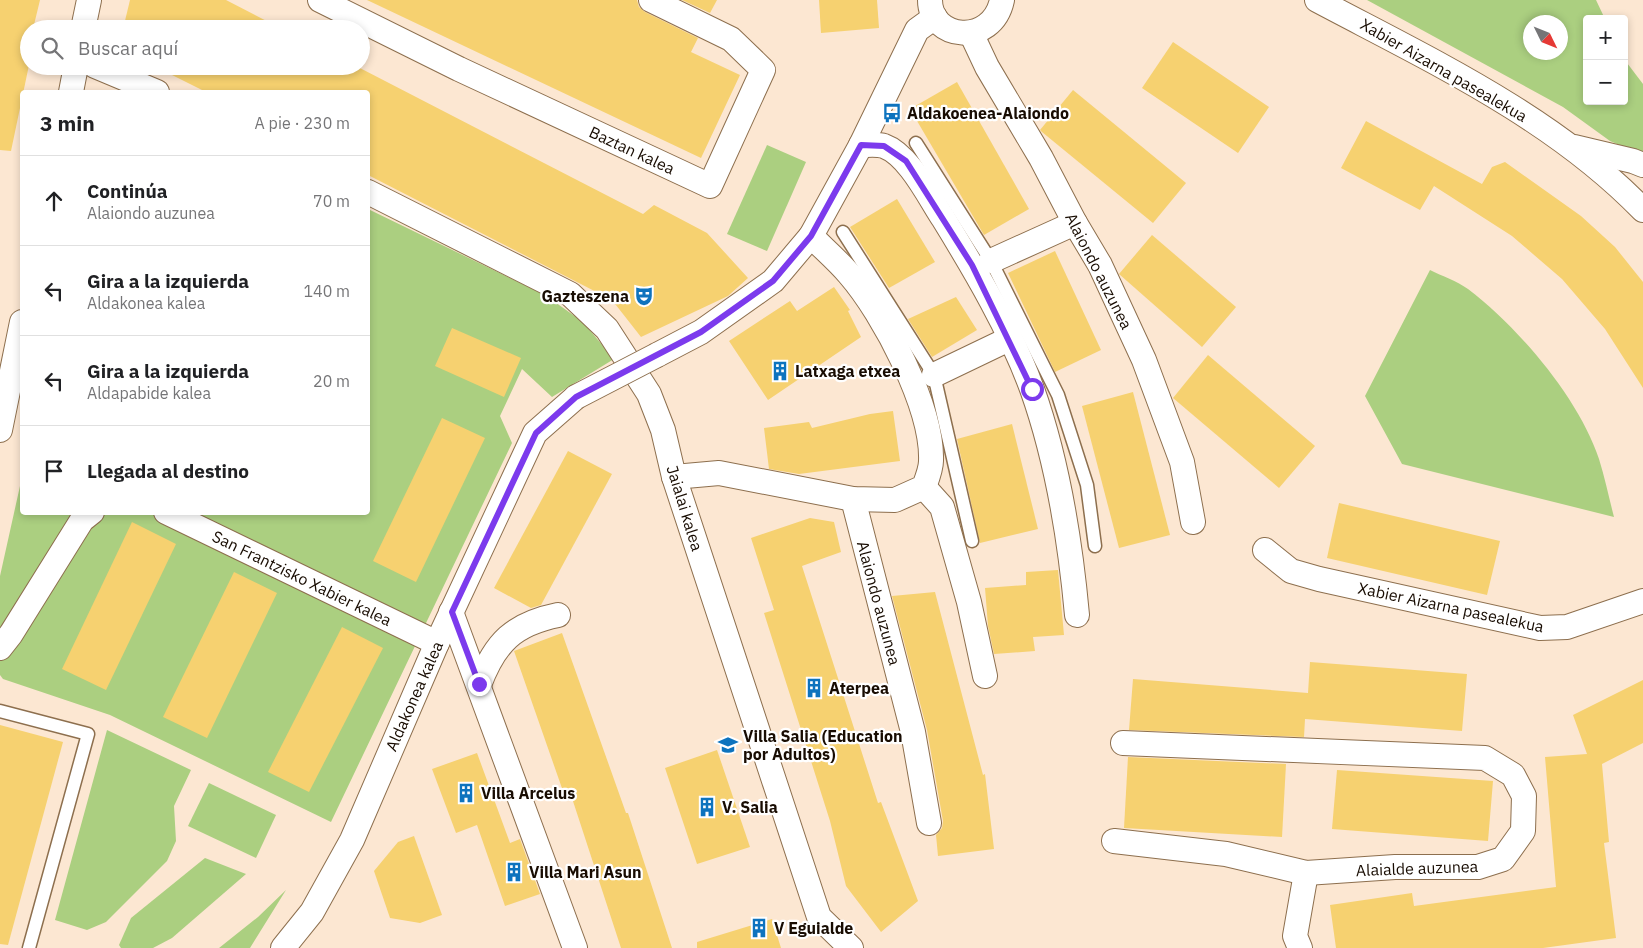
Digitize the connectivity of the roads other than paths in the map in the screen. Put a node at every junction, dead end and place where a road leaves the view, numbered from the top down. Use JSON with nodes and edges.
{"nodes":[{"id":1,"x":89,"y":0,"type":"edge"},
{"id":2,"x":320,"y":0,"type":"edge"},
{"id":3,"x":651,"y":0,"type":"edge"},
{"id":4,"x":1002,"y":0,"type":"edge"},
{"id":5,"x":1317,"y":0,"type":"edge"},
{"id":6,"x":933,"y":9,"type":"edge"},
{"id":7,"x":85,"y":20,"type":"edge"},
{"id":8,"x":361,"y":20,"type":"edge"},
{"id":9,"x":370,"y":25,"type":"edge"},
{"id":10,"x":971,"y":33,"type":"junction"},
{"id":11,"x":74,"y":75,"type":"edge"},
{"id":12,"x":116,"y":75,"type":"edge"},
{"id":13,"x":71,"y":90,"type":"edge"},
{"id":14,"x":152,"y":90,"type":"edge"},
{"id":15,"x":916,"y":142,"type":"dead end"},
{"id":16,"x":861,"y":145,"type":"junction"},
{"id":17,"x":1568,"y":145,"type":"junction"},
{"id":18,"x":1643,"y":165,"type":"edge"},
{"id":19,"x":370,"y":193,"type":"edge"},
{"id":20,"x":1643,"y":210,"type":"edge"},
{"id":21,"x":1075,"y":223,"type":"junction"},
{"id":22,"x":843,"y":232,"type":"dead end"},
{"id":23,"x":811,"y":236,"type":"junction"},
{"id":24,"x":991,"y":260,"type":"junction"},
{"id":25,"x":20,"y":332,"type":"edge"},
{"id":26,"x":1009,"y":338,"type":"junction"},
{"id":27,"x":934,"y":375,"type":"junction"},
{"id":28,"x":0,"y":430,"type":"edge"},
{"id":29,"x":674,"y":478,"type":"junction"},
{"id":30,"x":924,"y":487,"type":"junction"},
{"id":31,"x":853,"y":499,"type":"junction"},
{"id":32,"x":88,"y":515,"type":"edge"},
{"id":33,"x":172,"y":515,"type":"edge"},
{"id":34,"x":1193,"y":522,"type":"dead end"},
{"id":35,"x":972,"y":541,"type":"dead end"},
{"id":36,"x":1095,"y":546,"type":"dead end"},
{"id":37,"x":1265,"y":550,"type":"dead end"},
{"id":38,"x":1643,"y":601,"type":"edge"},
{"id":39,"x":452,"y":612,"type":"junction"},
{"id":40,"x":558,"y":615,"type":"dead end"},
{"id":41,"x":1077,"y":615,"type":"dead end"},
{"id":42,"x":438,"y":643,"type":"junction"},
{"id":43,"x":0,"y":648,"type":"edge"},
{"id":44,"x":985,"y":676,"type":"dead end"},
{"id":45,"x":479,"y":684,"type":"junction"},
{"id":46,"x":0,"y":711,"type":"edge"},
{"id":47,"x":1122,"y":743,"type":"dead end"},
{"id":48,"x":929,"y":824,"type":"dead end"},
{"id":49,"x":1114,"y":841,"type":"dead end"},
{"id":50,"x":1306,"y":873,"type":"junction"},
{"id":51,"x":819,"y":917,"type":"junction"},
{"id":52,"x":29,"y":948,"type":"edge"},
{"id":53,"x":283,"y":948,"type":"edge"},
{"id":54,"x":575,"y":948,"type":"edge"},
{"id":55,"x":824,"y":948,"type":"edge"},
{"id":56,"x":851,"y":948,"type":"edge"},
{"id":57,"x":1300,"y":948,"type":"edge"}],
"edges":[{"from":1,"to":7,"type":"street"},
{"from":2,"to":8,"type":"street","name":"Baztan kalea"},
{"from":3,"to":9,"type":"street","name":"Baztan kalea"},
{"from":4,"to":10,"type":"street"},
{"from":5,"to":17,"type":"street","name":"Xabier Aizarna pasealekua"},
{"from":6,"to":10,"type":"street"},
{"from":6,"to":16,"type":"street","name":"Aldakonea kalea"},
{"from":10,"to":21,"type":"street","name":"Alaiondo auzunea"},
{"from":11,"to":13,"type":"street"},
{"from":12,"to":14,"type":"street"},
{"from":15,"to":24,"type":"lane"},
{"from":16,"to":23,"type":"street","name":"Aldakonea kalea"},
{"from":16,"to":26,"type":"street"},
{"from":17,"to":18,"type":"street","name":"Xabier Aizarna pasealekua"},
{"from":17,"to":20,"type":"street","name":"Xabier Aizarna pasealekua"},
{"from":19,"to":29,"type":"street","name":"Jaialai kalea"},
{"from":21,"to":24,"type":"street"},
{"from":21,"to":34,"type":"street","name":"Alaiondo auzunea"},
{"from":22,"to":27,"type":"lane"},
{"from":23,"to":30,"type":"street"},
{"from":23,"to":39,"type":"street","name":"Aldakonea kalea","bridge":true},
{"from":24,"to":36,"type":"lane"},
{"from":25,"to":28,"type":"street"},
{"from":26,"to":27,"type":"street"},
{"from":26,"to":41,"type":"street"},
{"from":27,"to":35,"type":"lane"},
{"from":29,"to":31,"type":"street"},
{"from":29,"to":51,"type":"street","name":"Jaialai kalea"},
{"from":30,"to":31,"type":"street"},
{"from":30,"to":44,"type":"street"},
{"from":31,"to":48,"type":"street","name":"Alaiondo auzunea"},
{"from":32,"to":43,"type":"street"},
{"from":33,"to":42,"type":"street","name":"San Frantzisko Xabier kalea"},
{"from":37,"to":38,"type":"street","name":"Xabier Aizarna pasealekua"},
{"from":39,"to":42,"type":"street","name":"Aldakonea kalea"},
{"from":39,"to":45,"type":"street"},
{"from":40,"to":45,"type":"street"},
{"from":42,"to":53,"type":"street","name":"Aldakonea kalea"},
{"from":45,"to":54,"type":"street"},
{"from":46,"to":52,"type":"lane"},
{"from":47,"to":50,"type":"street","name":"Alaialde auzunea"},
{"from":49,"to":50,"type":"street","name":"Alaialde auzunea"},
{"from":50,"to":57,"type":"street"},
{"from":51,"to":55,"type":"street"},
{"from":51,"to":56,"type":"street","name":"Jaialai kalea"}]}
